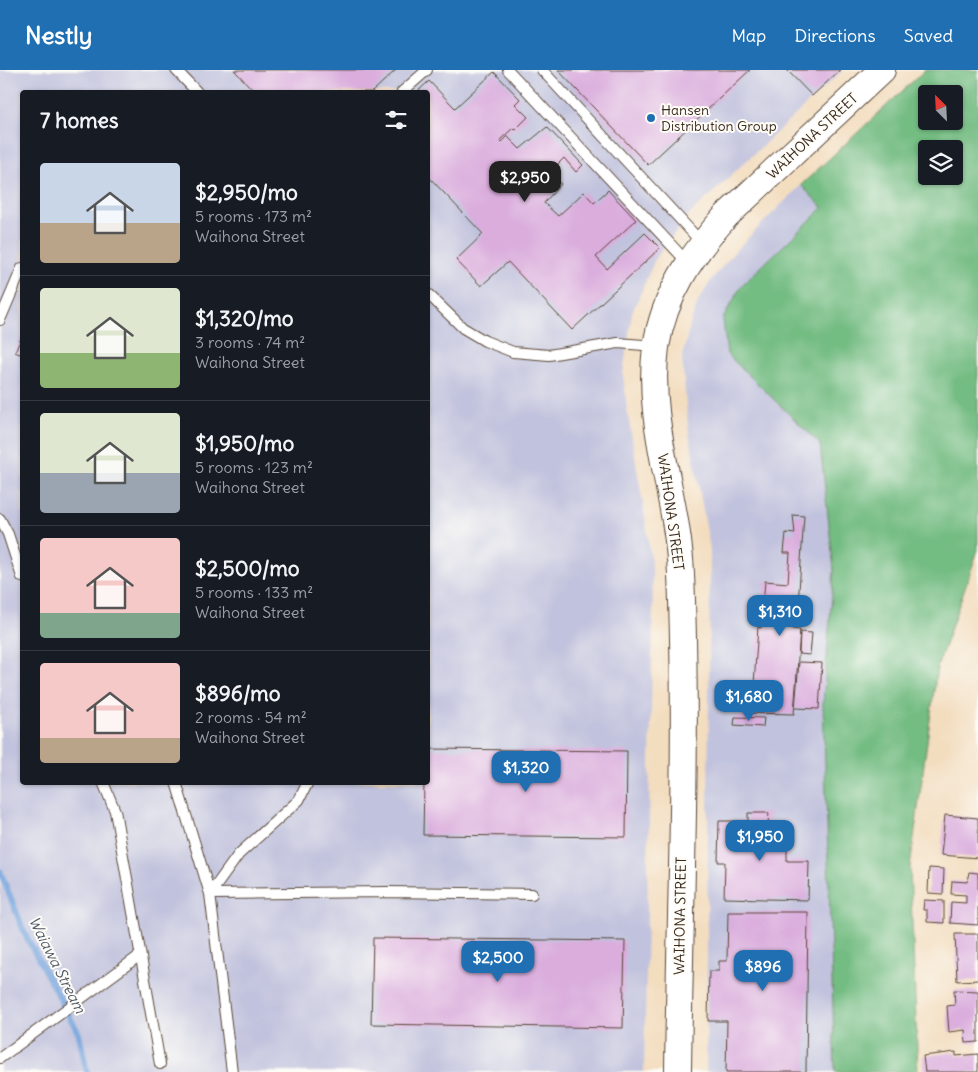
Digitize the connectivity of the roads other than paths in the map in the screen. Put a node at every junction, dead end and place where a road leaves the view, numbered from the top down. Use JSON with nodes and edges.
{"nodes":[{"id":1,"x":176,"y":70,"type":"edge"},
{"id":2,"x":426,"y":70,"type":"edge"},
{"id":3,"x":508,"y":70,"type":"edge"},
{"id":4,"x":542,"y":70,"type":"edge"},
{"id":5,"x":882,"y":70,"type":"edge"},
{"id":6,"x":195,"y":90,"type":"edge"},
{"id":7,"x":404,"y":90,"type":"edge"},
{"id":8,"x":695,"y":253,"type":"junction"},
{"id":9,"x":20,"y":273,"type":"edge"},
{"id":10,"x":430,"y":296,"type":"edge"},
{"id":11,"x":0,"y":320,"type":"edge"},
{"id":12,"x":656,"y":346,"type":"junction"},
{"id":13,"x":0,"y":519,"type":"edge"},
{"id":14,"x":20,"y":571,"type":"edge"},
{"id":15,"x":104,"y":785,"type":"edge"},
{"id":16,"x":177,"y":785,"type":"edge"},
{"id":17,"x":306,"y":785,"type":"edge"},
{"id":18,"x":210,"y":894,"type":"junction"},
{"id":19,"x":532,"y":894,"type":"dead end"},
{"id":20,"x":139,"y":956,"type":"junction"},
{"id":21,"x":0,"y":1058,"type":"edge"},
{"id":22,"x":160,"y":1064,"type":"dead end"},
{"id":23,"x":232,"y":1072,"type":"edge"},
{"id":24,"x":678,"y":1072,"type":"edge"}],
"edges":[{"from":1,"to":6,"type":"lane"},
{"from":2,"to":7,"type":"lane"},
{"from":3,"to":8,"type":"lane"},
{"from":4,"to":8,"type":"lane"},
{"from":5,"to":8,"type":"street","name":"WAIHONA STREET"},
{"from":8,"to":12,"type":"street","name":"WAIHONA STREET"},
{"from":9,"to":11,"type":"lane"},
{"from":10,"to":12,"type":"lane"},
{"from":12,"to":24,"type":"street","name":"WAIHONA STREET"},
{"from":13,"to":14,"type":"lane"},
{"from":15,"to":20,"type":"lane"},
{"from":16,"to":18,"type":"lane"},
{"from":17,"to":18,"type":"lane"},
{"from":18,"to":19,"type":"lane"},
{"from":18,"to":23,"type":"lane"},
{"from":20,"to":21,"type":"lane"},
{"from":20,"to":22,"type":"lane"}]}
